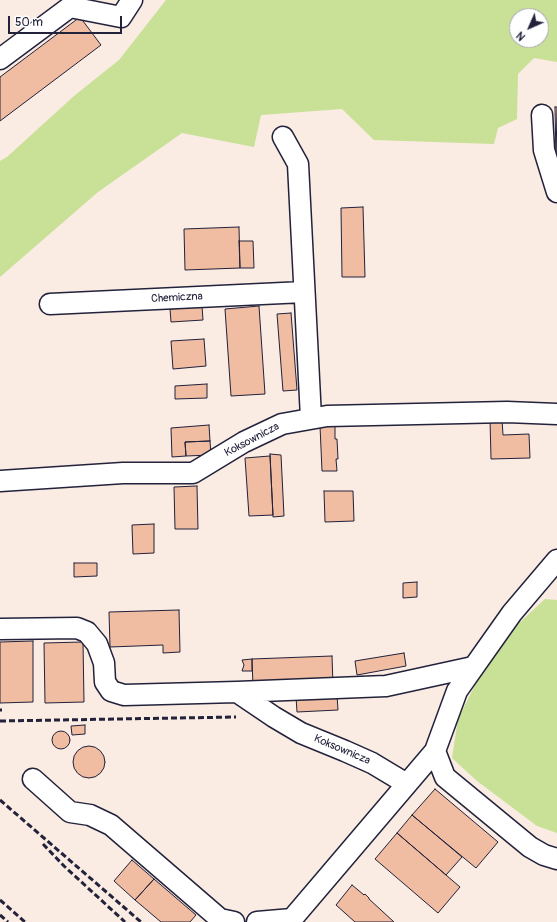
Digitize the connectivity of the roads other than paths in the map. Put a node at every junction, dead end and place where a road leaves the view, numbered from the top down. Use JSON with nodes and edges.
{"nodes":[{"id":1,"x":132,"y":0,"type":"edge"},
{"id":2,"x":0,"y":59,"type":"edge"},
{"id":3,"x":542,"y":115,"type":"dead end"},
{"id":4,"x":283,"y":137,"type":"dead end"},
{"id":5,"x":557,"y":192,"type":"edge"},
{"id":6,"x":304,"y":292,"type":"junction"},
{"id":7,"x":50,"y":304,"type":"dead end"},
{"id":8,"x":557,"y":414,"type":"edge"},
{"id":9,"x":311,"y":418,"type":"junction"},
{"id":10,"x":0,"y":481,"type":"edge"},
{"id":11,"x":553,"y":572,"type":"edge"},
{"id":12,"x":0,"y":629,"type":"edge"},
{"id":13,"x":473,"y":667,"type":"junction"},
{"id":14,"x":237,"y":692,"type":"junction"},
{"id":15,"x":434,"y":751,"type":"junction"},
{"id":16,"x":33,"y":780,"type":"dead end"},
{"id":17,"x":407,"y":784,"type":"junction"},
{"id":18,"x":557,"y":859,"type":"edge"},
{"id":19,"x":291,"y":920,"type":"edge"},
{"id":20,"x":224,"y":921,"type":"edge"},
{"id":21,"x":257,"y":922,"type":"edge"}],
"edges":[{"from":1,"to":2,"type":"lane"},
{"from":3,"to":5,"type":"lane"},
{"from":4,"to":6,"type":"lane"},
{"from":6,"to":7,"type":"lane","name":"Chemiczna"},
{"from":6,"to":9,"type":"lane"},
{"from":8,"to":9,"type":"lane","name":"Koksownicza"},
{"from":9,"to":10,"type":"lane","name":"Koksownicza"},
{"from":11,"to":13,"type":"lane"},
{"from":12,"to":14,"type":"lane"},
{"from":13,"to":14,"type":"lane"},
{"from":13,"to":15,"type":"lane"},
{"from":14,"to":17,"type":"lane","name":"Koksownicza"},
{"from":15,"to":17,"type":"lane"},
{"from":15,"to":18,"type":"lane"},
{"from":16,"to":20,"type":"lane"},
{"from":17,"to":19,"type":"lane"},
{"from":19,"to":21,"type":"lane"}]}
